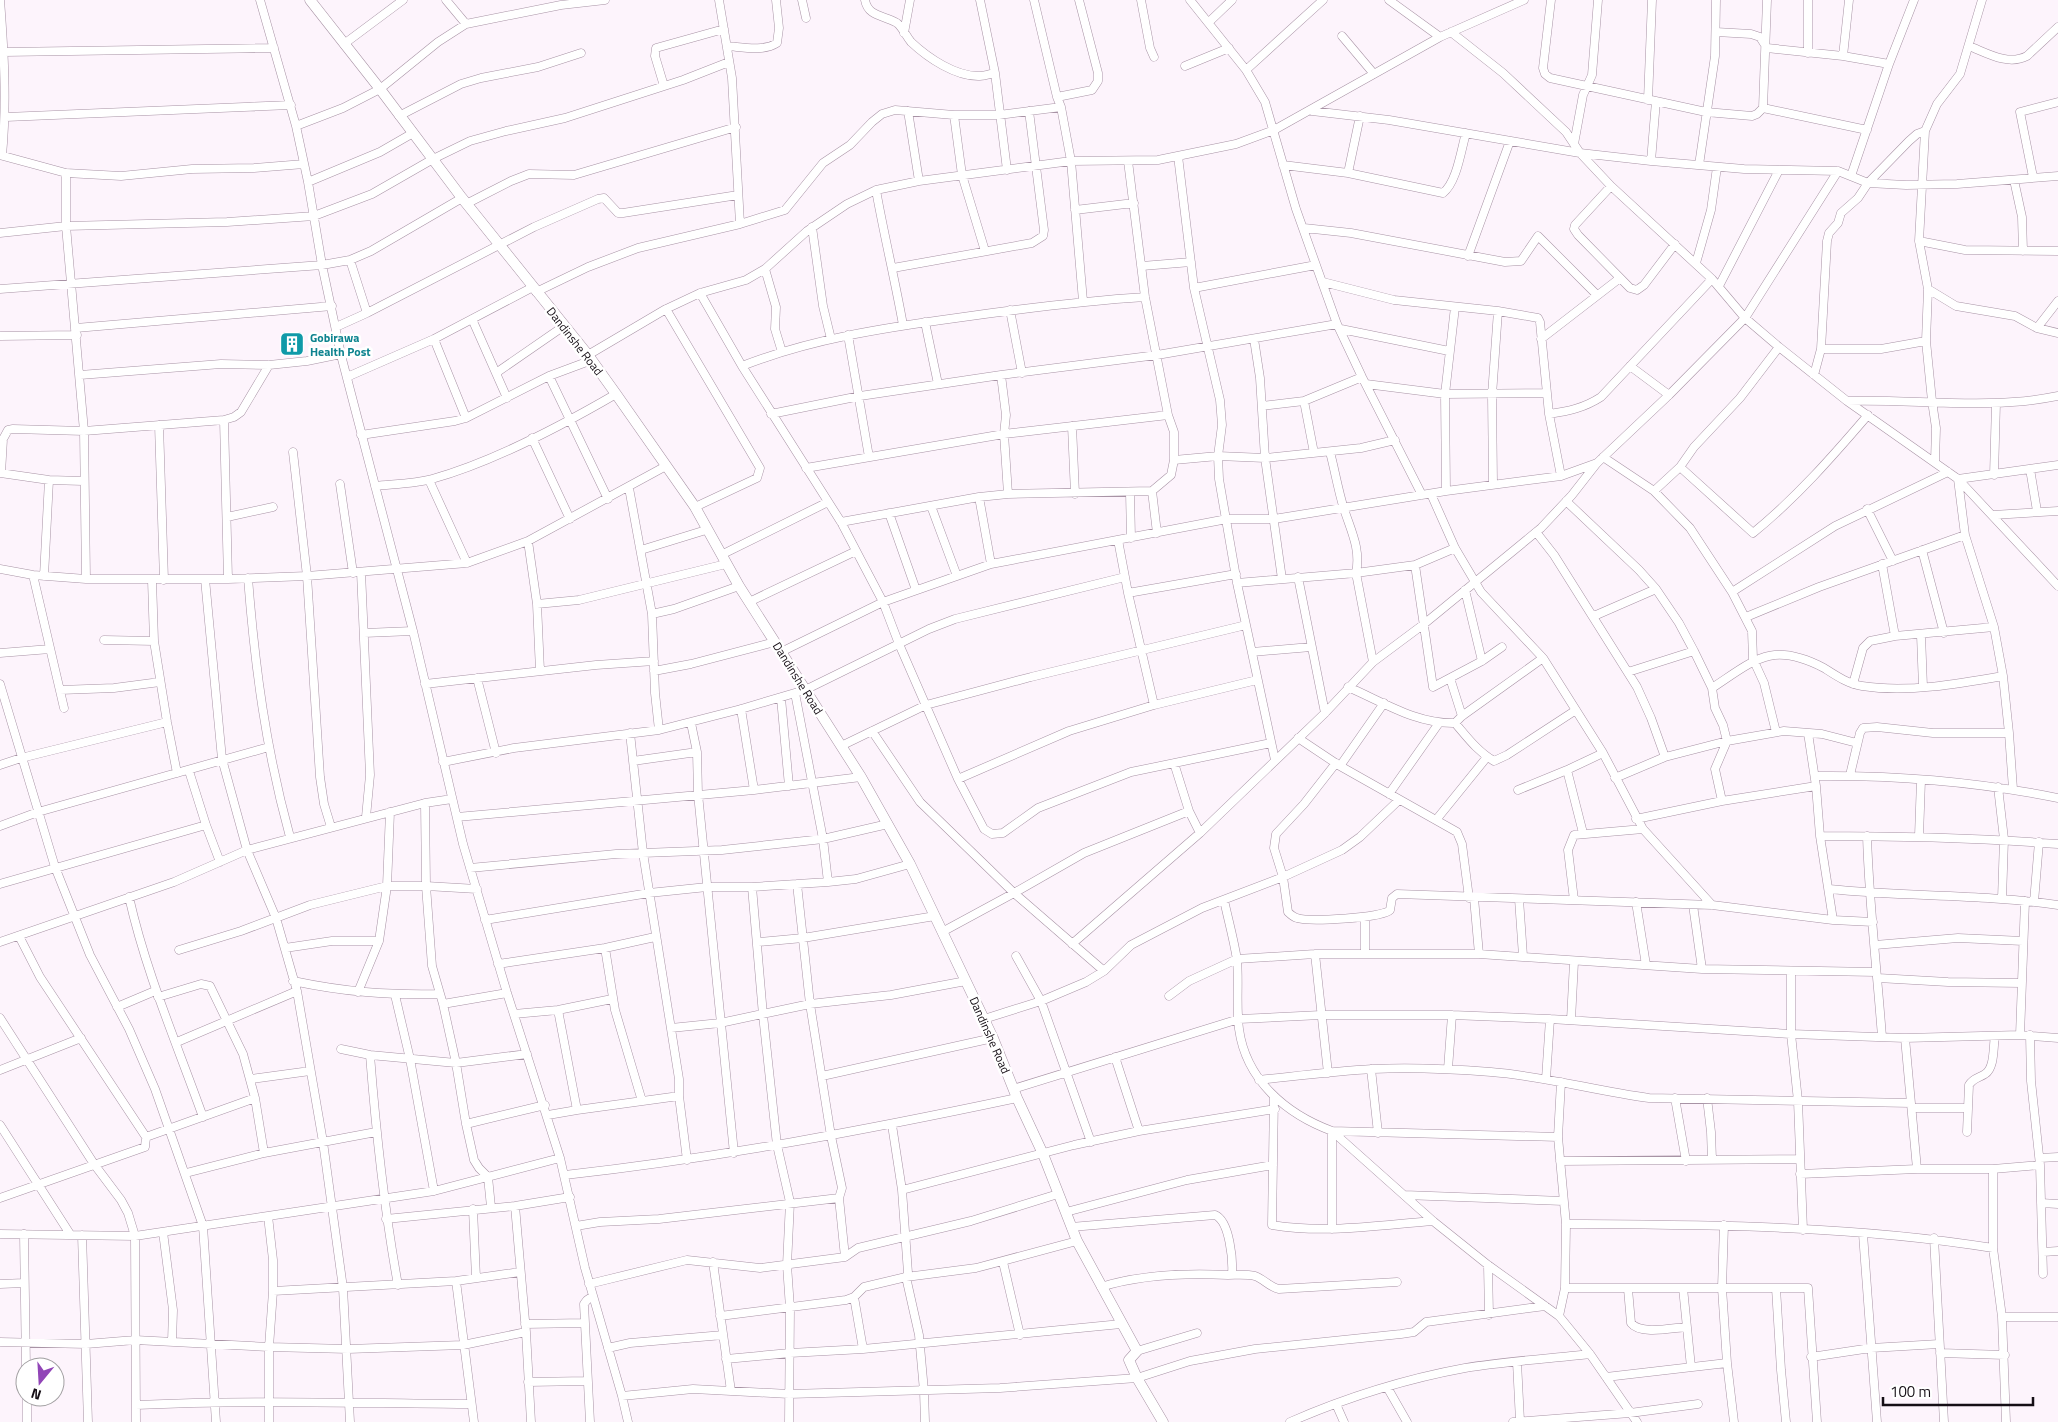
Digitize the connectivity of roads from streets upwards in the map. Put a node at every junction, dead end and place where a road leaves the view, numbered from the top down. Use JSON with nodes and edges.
{"nodes":[{"id":1,"x":0,"y":0,"type":"edge"},
{"id":2,"x":260,"y":0,"type":"edge"},
{"id":3,"x":310,"y":0,"type":"edge"},
{"id":4,"x":404,"y":0,"type":"edge"},
{"id":5,"x":446,"y":0,"type":"edge"},
{"id":6,"x":605,"y":0,"type":"edge"},
{"id":7,"x":719,"y":0,"type":"edge"},
{"id":8,"x":776,"y":0,"type":"edge"},
{"id":9,"x":802,"y":0,"type":"edge"},
{"id":10,"x":865,"y":0,"type":"edge"},
{"id":11,"x":910,"y":0,"type":"edge"},
{"id":12,"x":980,"y":0,"type":"edge"},
{"id":13,"x":1034,"y":0,"type":"edge"},
{"id":14,"x":1079,"y":0,"type":"edge"},
{"id":15,"x":1140,"y":0,"type":"edge"},
{"id":16,"x":1190,"y":0,"type":"edge"},
{"id":17,"x":1232,"y":0,"type":"edge"},
{"id":18,"x":1323,"y":0,"type":"edge"},
{"id":19,"x":1389,"y":0,"type":"edge"},
{"id":20,"x":1404,"y":0,"type":"edge"},
{"id":21,"x":1524,"y":0,"type":"edge"},
{"id":22,"x":1551,"y":0,"type":"edge"},
{"id":23,"x":1598,"y":0,"type":"edge"},
{"id":24,"x":1652,"y":0,"type":"edge"},
{"id":25,"x":1716,"y":0,"type":"edge"},
{"id":26,"x":1767,"y":0,"type":"edge"},
{"id":27,"x":1808,"y":0,"type":"edge"},
{"id":28,"x":1849,"y":0,"type":"edge"},
{"id":29,"x":1914,"y":0,"type":"edge"},
{"id":30,"x":1982,"y":0,"type":"edge"},
{"id":31,"x":1399,"y":8,"type":"junction"},
{"id":32,"x":806,"y":18,"type":"dead end"},
{"id":33,"x":1209,"y":22,"type":"junction"},
{"id":34,"x":466,"y":24,"type":"junction"},
{"id":35,"x":2058,"y":27,"type":"edge"},
{"id":36,"x":724,"y":29,"type":"junction"},
{"id":37,"x":1451,"y":32,"type":"junction"},
{"id":38,"x":1716,"y":32,"type":"junction"},
{"id":39,"x":904,"y":33,"type":"junction"},
{"id":40,"x":1342,"y":36,"type":"dead end"},
{"id":41,"x":1440,"y":37,"type":"junction"},
{"id":42,"x":344,"y":44,"type":"junction"},
{"id":43,"x":727,"y":46,"type":"junction"},
{"id":44,"x":1969,"y":46,"type":"junction"},
{"id":45,"x":274,"y":48,"type":"junction"},
{"id":46,"x":1229,"y":48,"type":"junction"},
{"id":47,"x":1767,"y":48,"type":"junction"},
{"id":48,"x":4,"y":52,"type":"junction"},
{"id":49,"x":581,"y":53,"type":"dead end"},
{"id":50,"x":1808,"y":53,"type":"junction"},
{"id":51,"x":1843,"y":56,"type":"junction"},
{"id":52,"x":1154,"y":57,"type":"dead end"},
{"id":53,"x":729,"y":62,"type":"junction"},
{"id":54,"x":1889,"y":64,"type":"junction"},
{"id":55,"x":1185,"y":66,"type":"dead end"},
{"id":56,"x":1246,"y":70,"type":"junction"},
{"id":57,"x":995,"y":73,"type":"junction"},
{"id":58,"x":1374,"y":74,"type":"junction"},
{"id":59,"x":664,"y":86,"type":"junction"},
{"id":60,"x":1587,"y":88,"type":"junction"},
{"id":61,"x":380,"y":89,"type":"junction"},
{"id":62,"x":1057,"y":97,"type":"junction"},
{"id":63,"x":1652,"y":101,"type":"junction"},
{"id":64,"x":2058,"y":102,"type":"edge"},
{"id":65,"x":291,"y":105,"type":"junction"},
{"id":66,"x":1061,"y":107,"type":"junction"},
{"id":67,"x":1763,"y":108,"type":"junction"},
{"id":68,"x":908,"y":111,"type":"junction"},
{"id":69,"x":1029,"y":111,"type":"junction"},
{"id":70,"x":1312,"y":111,"type":"junction"},
{"id":71,"x":1706,"y":112,"type":"junction"},
{"id":72,"x":954,"y":115,"type":"junction"},
{"id":73,"x":999,"y":115,"type":"junction"},
{"id":74,"x":399,"y":116,"type":"junction"},
{"id":75,"x":1360,"y":116,"type":"junction"},
{"id":76,"x":6,"y":117,"type":"junction"},
{"id":77,"x":296,"y":126,"type":"junction"},
{"id":78,"x":736,"y":127,"type":"junction"},
{"id":79,"x":1274,"y":130,"type":"junction"},
{"id":80,"x":1867,"y":130,"type":"junction"},
{"id":81,"x":1925,"y":131,"type":"junction"},
{"id":82,"x":413,"y":133,"type":"junction"},
{"id":83,"x":1466,"y":133,"type":"junction"},
{"id":84,"x":1510,"y":141,"type":"junction"},
{"id":85,"x":1574,"y":144,"type":"junction"},
{"id":86,"x":1580,"y":153,"type":"junction"},
{"id":87,"x":1,"y":155,"type":"edge"},
{"id":88,"x":1178,"y":156,"type":"junction"},
{"id":89,"x":433,"y":159,"type":"junction"},
{"id":90,"x":1071,"y":161,"type":"junction"},
{"id":91,"x":1128,"y":161,"type":"junction"},
{"id":92,"x":1651,"y":162,"type":"junction"},
{"id":93,"x":304,"y":164,"type":"junction"},
{"id":94,"x":1284,"y":165,"type":"junction"},
{"id":95,"x":1700,"y":165,"type":"junction"},
{"id":96,"x":1035,"y":166,"type":"junction"},
{"id":97,"x":1717,"y":167,"type":"junction"},
{"id":98,"x":1007,"y":170,"type":"junction"},
{"id":99,"x":1779,"y":170,"type":"junction"},
{"id":100,"x":1838,"y":171,"type":"junction"},
{"id":101,"x":66,"y":173,"type":"junction"},
{"id":102,"x":1348,"y":174,"type":"junction"},
{"id":103,"x":962,"y":175,"type":"junction"},
{"id":104,"x":1851,"y":176,"type":"junction"},
{"id":105,"x":2058,"y":176,"type":"edge"},
{"id":106,"x":2033,"y":177,"type":"junction"},
{"id":107,"x":2014,"y":180,"type":"junction"},
{"id":108,"x":919,"y":181,"type":"junction"},
{"id":109,"x":308,"y":182,"type":"junction"},
{"id":110,"x":1868,"y":183,"type":"junction"},
{"id":111,"x":1921,"y":185,"type":"junction"},
{"id":112,"x":1610,"y":186,"type":"junction"},
{"id":113,"x":876,"y":190,"type":"junction"},
{"id":114,"x":738,"y":196,"type":"junction"},
{"id":115,"x":465,"y":200,"type":"junction"},
{"id":116,"x":1134,"y":203,"type":"junction"},
{"id":117,"x":1075,"y":210,"type":"junction"},
{"id":118,"x":314,"y":216,"type":"junction"},
{"id":119,"x":740,"y":224,"type":"junction"},
{"id":120,"x":66,"y":226,"type":"junction"},
{"id":121,"x":812,"y":227,"type":"junction"},
{"id":122,"x":1304,"y":228,"type":"junction"},
{"id":123,"x":0,"y":233,"type":"edge"},
{"id":124,"x":1919,"y":241,"type":"junction"},
{"id":125,"x":1675,"y":244,"type":"junction"},
{"id":126,"x":501,"y":246,"type":"junction"},
{"id":127,"x":2023,"y":251,"type":"junction"},
{"id":128,"x":2058,"y":251,"type":"edge"},
{"id":129,"x":985,"y":252,"type":"junction"},
{"id":130,"x":1468,"y":256,"type":"junction"},
{"id":131,"x":350,"y":260,"type":"junction"},
{"id":132,"x":1191,"y":262,"type":"junction"},
{"id":133,"x":1696,"y":263,"type":"junction"},
{"id":134,"x":1316,"y":264,"type":"junction"},
{"id":135,"x":322,"y":265,"type":"junction"},
{"id":136,"x":1142,"y":266,"type":"junction"},
{"id":137,"x":893,"y":268,"type":"junction"},
{"id":138,"x":765,"y":269,"type":"junction"},
{"id":139,"x":1620,"y":278,"type":"junction"},
{"id":140,"x":1712,"y":278,"type":"junction"},
{"id":141,"x":1323,"y":282,"type":"junction"},
{"id":142,"x":71,"y":283,"type":"junction"},
{"id":143,"x":1719,"y":286,"type":"junction"},
{"id":144,"x":1194,"y":288,"type":"junction"},
{"id":145,"x":0,"y":289,"type":"edge"},
{"id":146,"x":535,"y":289,"type":"junction"},
{"id":147,"x":1928,"y":289,"type":"junction"},
{"id":148,"x":700,"y":293,"type":"junction"},
{"id":149,"x":1597,"y":295,"type":"junction"},
{"id":150,"x":1145,"y":297,"type":"junction"},
{"id":151,"x":1083,"y":301,"type":"junction"},
{"id":152,"x":2058,"y":301,"type":"edge"},
{"id":153,"x":332,"y":306,"type":"junction"},
{"id":154,"x":1455,"y":307,"type":"junction"},
{"id":155,"x":666,"y":309,"type":"junction"},
{"id":156,"x":1010,"y":310,"type":"junction"},
{"id":157,"x":1498,"y":312,"type":"junction"},
{"id":158,"x":368,"y":313,"type":"junction"},
{"id":159,"x":1745,"y":318,"type":"junction"},
{"id":160,"x":472,"y":319,"type":"junction"},
{"id":161,"x":926,"y":322,"type":"junction"},
{"id":162,"x":903,"y":325,"type":"junction"},
{"id":163,"x":564,"y":326,"type":"junction"},
{"id":164,"x":1339,"y":326,"type":"junction"},
{"id":165,"x":336,"y":327,"type":"junction"},
{"id":166,"x":2037,"y":328,"type":"junction"},
{"id":167,"x":76,"y":331,"type":"junction"},
{"id":168,"x":2058,"y":334,"type":"edge"},
{"id":169,"x":848,"y":335,"type":"junction"},
{"id":170,"x":0,"y":336,"type":"edge"},
{"id":171,"x":434,"y":339,"type":"junction"},
{"id":172,"x":831,"y":339,"type":"junction"},
{"id":173,"x":1254,"y":339,"type":"junction"},
{"id":174,"x":1541,"y":339,"type":"junction"},
{"id":175,"x":1926,"y":341,"type":"junction"},
{"id":176,"x":1207,"y":346,"type":"junction"},
{"id":177,"x":1779,"y":347,"type":"junction"},
{"id":178,"x":1822,"y":349,"type":"junction"},
{"id":179,"x":1450,"y":351,"type":"junction"},
{"id":180,"x":782,"y":352,"type":"junction"},
{"id":181,"x":341,"y":354,"type":"junction"},
{"id":182,"x":1158,"y":355,"type":"junction"},
{"id":183,"x":590,"y":357,"type":"junction"},
{"id":184,"x":269,"y":365,"type":"junction"},
{"id":185,"x":742,"y":366,"type":"junction"},
{"id":186,"x":1630,"y":366,"type":"junction"},
{"id":187,"x":496,"y":373,"type":"junction"},
{"id":188,"x":1022,"y":373,"type":"junction"},
{"id":189,"x":80,"y":375,"type":"junction"},
{"id":190,"x":1001,"y":375,"type":"junction"},
{"id":191,"x":1814,"y":375,"type":"junction"},
{"id":192,"x":549,"y":376,"type":"junction"},
{"id":193,"x":346,"y":377,"type":"junction"},
{"id":194,"x":1364,"y":381,"type":"junction"},
{"id":195,"x":938,"y":384,"type":"junction"},
{"id":196,"x":1546,"y":393,"type":"junction"},
{"id":197,"x":616,"y":394,"type":"junction"},
{"id":198,"x":1445,"y":394,"type":"junction"},
{"id":199,"x":1492,"y":394,"type":"junction"},
{"id":200,"x":860,"y":396,"type":"junction"},
{"id":201,"x":1669,"y":396,"type":"junction"},
{"id":202,"x":2058,"y":396,"type":"edge"},
{"id":203,"x":507,"y":398,"type":"junction"},
{"id":204,"x":1304,"y":400,"type":"junction"},
{"id":205,"x":1847,"y":401,"type":"junction"},
{"id":206,"x":1932,"y":401,"type":"junction"},
{"id":207,"x":1996,"y":403,"type":"junction"},
{"id":208,"x":1262,"y":406,"type":"junction"},
{"id":209,"x":771,"y":414,"type":"junction"},
{"id":210,"x":1549,"y":414,"type":"junction"},
{"id":211,"x":1168,"y":415,"type":"junction"},
{"id":212,"x":1868,"y":415,"type":"junction"},
{"id":213,"x":466,"y":418,"type":"junction"},
{"id":214,"x":224,"y":420,"type":"junction"},
{"id":215,"x":571,"y":420,"type":"junction"},
{"id":216,"x":159,"y":425,"type":"junction"},
{"id":217,"x":1072,"y":426,"type":"junction"},
{"id":218,"x":84,"y":431,"type":"junction"},
{"id":219,"x":1004,"y":434,"type":"junction"},
{"id":220,"x":362,"y":435,"type":"junction"},
{"id":221,"x":532,"y":438,"type":"junction"},
{"id":222,"x":1394,"y":440,"type":"junction"},
{"id":223,"x":294,"y":452,"type":"dead end"},
{"id":224,"x":1330,"y":452,"type":"junction"},
{"id":225,"x":1314,"y":453,"type":"junction"},
{"id":226,"x":1218,"y":456,"type":"junction"},
{"id":227,"x":869,"y":457,"type":"junction"},
{"id":228,"x":1265,"y":458,"type":"junction"},
{"id":229,"x":1174,"y":460,"type":"junction"},
{"id":230,"x":1600,"y":460,"type":"junction"},
{"id":231,"x":1935,"y":461,"type":"junction"},
{"id":232,"x":2058,"y":465,"type":"edge"},
{"id":233,"x":666,"y":466,"type":"junction"},
{"id":234,"x":1680,"y":467,"type":"junction"},
{"id":235,"x":806,"y":468,"type":"junction"},
{"id":236,"x":2030,"y":469,"type":"junction"},
{"id":237,"x":1948,"y":472,"type":"junction"},
{"id":238,"x":0,"y":473,"type":"edge"},
{"id":239,"x":1994,"y":475,"type":"junction"},
{"id":240,"x":1561,"y":476,"type":"junction"},
{"id":241,"x":1958,"y":479,"type":"junction"},
{"id":242,"x":49,"y":480,"type":"junction"},
{"id":243,"x":429,"y":480,"type":"junction"},
{"id":244,"x":84,"y":481,"type":"junction"},
{"id":245,"x":340,"y":484,"type":"dead end"},
{"id":246,"x":1494,"y":484,"type":"junction"},
{"id":247,"x":375,"y":486,"type":"junction"},
{"id":248,"x":629,"y":488,"type":"junction"},
{"id":249,"x":1152,"y":491,"type":"junction"},
{"id":250,"x":1446,"y":491,"type":"junction"},
{"id":251,"x":1654,"y":491,"type":"junction"},
{"id":252,"x":1130,"y":492,"type":"junction"},
{"id":253,"x":1008,"y":494,"type":"junction"},
{"id":254,"x":1075,"y":494,"type":"junction"},
{"id":255,"x":1431,"y":494,"type":"junction"},
{"id":256,"x":1422,"y":495,"type":"junction"},
{"id":257,"x":979,"y":497,"type":"junction"},
{"id":258,"x":608,"y":499,"type":"junction"},
{"id":259,"x":1566,"y":501,"type":"junction"},
{"id":260,"x":828,"y":502,"type":"junction"},
{"id":261,"x":930,"y":506,"type":"junction"},
{"id":262,"x":273,"y":507,"type":"dead end"},
{"id":263,"x":695,"y":507,"type":"junction"},
{"id":264,"x":1344,"y":509,"type":"junction"},
{"id":265,"x":1867,"y":509,"type":"junction"},
{"id":266,"x":2037,"y":511,"type":"junction"},
{"id":267,"x":2058,"y":511,"type":"edge"},
{"id":268,"x":888,"y":513,"type":"junction"},
{"id":269,"x":1992,"y":514,"type":"junction"},
{"id":270,"x":227,"y":517,"type":"junction"},
{"id":271,"x":1226,"y":519,"type":"junction"},
{"id":272,"x":1274,"y":519,"type":"junction"},
{"id":273,"x":570,"y":520,"type":"junction"},
{"id":274,"x":840,"y":522,"type":"junction"},
{"id":275,"x":706,"y":530,"type":"junction"},
{"id":276,"x":1536,"y":532,"type":"junction"},
{"id":277,"x":1158,"y":533,"type":"junction"},
{"id":278,"x":1965,"y":535,"type":"junction"},
{"id":279,"x":1131,"y":538,"type":"junction"},
{"id":280,"x":1118,"y":540,"type":"junction"},
{"id":281,"x":528,"y":541,"type":"junction"},
{"id":282,"x":1455,"y":548,"type":"junction"},
{"id":283,"x":642,"y":550,"type":"junction"},
{"id":284,"x":1922,"y":550,"type":"junction"},
{"id":285,"x":856,"y":551,"type":"junction"},
{"id":286,"x":724,"y":560,"type":"junction"},
{"id":287,"x":1893,"y":561,"type":"junction"},
{"id":288,"x":467,"y":563,"type":"junction"},
{"id":289,"x":991,"y":564,"type":"junction"},
{"id":290,"x":1882,"y":564,"type":"junction"},
{"id":291,"x":1415,"y":565,"type":"junction"},
{"id":292,"x":396,"y":569,"type":"junction"},
{"id":293,"x":0,"y":570,"type":"edge"},
{"id":294,"x":357,"y":572,"type":"junction"},
{"id":295,"x":1356,"y":573,"type":"junction"},
{"id":296,"x":33,"y":576,"type":"junction"},
{"id":297,"x":44,"y":576,"type":"junction"},
{"id":298,"x":307,"y":576,"type":"junction"},
{"id":299,"x":957,"y":576,"type":"junction"},
{"id":300,"x":1125,"y":577,"type":"junction"},
{"id":301,"x":1298,"y":577,"type":"junction"},
{"id":302,"x":248,"y":578,"type":"junction"},
{"id":303,"x":1282,"y":578,"type":"junction"},
{"id":304,"x":86,"y":579,"type":"junction"},
{"id":305,"x":205,"y":579,"type":"junction"},
{"id":306,"x":228,"y":579,"type":"junction"},
{"id":307,"x":1236,"y":579,"type":"junction"},
{"id":308,"x":152,"y":580,"type":"junction"},
{"id":309,"x":164,"y":580,"type":"junction"},
{"id":310,"x":648,"y":583,"type":"junction"},
{"id":311,"x":1475,"y":583,"type":"junction"},
{"id":312,"x":2057,"y":584,"type":"edge"},
{"id":313,"x":738,"y":586,"type":"junction"},
{"id":314,"x":1656,"y":589,"type":"junction"},
{"id":315,"x":916,"y":590,"type":"junction"},
{"id":316,"x":1465,"y":590,"type":"junction"},
{"id":317,"x":1732,"y":592,"type":"junction"},
{"id":318,"x":1128,"y":593,"type":"junction"},
{"id":319,"x":749,"y":602,"type":"junction"},
{"id":320,"x":883,"y":602,"type":"junction"},
{"id":321,"x":537,"y":604,"type":"junction"},
{"id":322,"x":652,"y":614,"type":"junction"},
{"id":323,"x":1594,"y":616,"type":"junction"},
{"id":324,"x":1746,"y":617,"type":"junction"},
{"id":325,"x":1424,"y":624,"type":"junction"},
{"id":326,"x":1246,"y":625,"type":"junction"},
{"id":327,"x":1994,"y":627,"type":"junction"},
{"id":328,"x":413,"y":631,"type":"junction"},
{"id":329,"x":364,"y":633,"type":"junction"},
{"id":330,"x":1944,"y":633,"type":"junction"},
{"id":331,"x":1921,"y":634,"type":"junction"},
{"id":332,"x":1895,"y":636,"type":"junction"},
{"id":333,"x":104,"y":640,"type":"dead end"},
{"id":334,"x":154,"y":641,"type":"junction"},
{"id":335,"x":899,"y":644,"type":"junction"},
{"id":336,"x":778,"y":647,"type":"junction"},
{"id":337,"x":1311,"y":647,"type":"junction"},
{"id":338,"x":1502,"y":647,"type":"dead end"},
{"id":339,"x":50,"y":649,"type":"junction"},
{"id":340,"x":1143,"y":650,"type":"junction"},
{"id":341,"x":1694,"y":651,"type":"junction"},
{"id":342,"x":1252,"y":652,"type":"junction"},
{"id":343,"x":0,"y":653,"type":"edge"},
{"id":344,"x":1543,"y":658,"type":"junction"},
{"id":345,"x":654,"y":661,"type":"junction"},
{"id":346,"x":1482,"y":661,"type":"junction"},
{"id":347,"x":1754,"y":661,"type":"junction"},
{"id":348,"x":1373,"y":662,"type":"junction"},
{"id":349,"x":540,"y":671,"type":"junction"},
{"id":350,"x":654,"y":672,"type":"junction"},
{"id":351,"x":1628,"y":672,"type":"junction"},
{"id":352,"x":2003,"y":676,"type":"junction"},
{"id":353,"x":478,"y":678,"type":"junction"},
{"id":354,"x":1450,"y":678,"type":"junction"},
{"id":355,"x":1258,"y":680,"type":"junction"},
{"id":356,"x":160,"y":682,"type":"junction"},
{"id":357,"x":0,"y":684,"type":"edge"},
{"id":358,"x":424,"y":684,"type":"junction"},
{"id":359,"x":1854,"y":684,"type":"junction"},
{"id":360,"x":1348,"y":687,"type":"junction"},
{"id":361,"x":1923,"y":687,"type":"junction"},
{"id":362,"x":1712,"y":688,"type":"junction"},
{"id":363,"x":60,"y":690,"type":"junction"},
{"id":364,"x":800,"y":692,"type":"junction"},
{"id":365,"x":781,"y":698,"type":"junction"},
{"id":366,"x":1384,"y":703,"type":"junction"},
{"id":367,"x":1154,"y":705,"type":"junction"},
{"id":368,"x":926,"y":706,"type":"junction"},
{"id":369,"x":64,"y":708,"type":"dead end"},
{"id":370,"x":742,"y":710,"type":"junction"},
{"id":371,"x":1576,"y":710,"type":"junction"},
{"id":372,"x":1325,"y":713,"type":"junction"},
{"id":373,"x":1462,"y":716,"type":"junction"},
{"id":374,"x":167,"y":722,"type":"junction"},
{"id":375,"x":691,"y":723,"type":"junction"},
{"id":376,"x":1439,"y":723,"type":"junction"},
{"id":377,"x":1455,"y":723,"type":"junction"},
{"id":378,"x":659,"y":730,"type":"junction"},
{"id":379,"x":872,"y":730,"type":"junction"},
{"id":380,"x":1776,"y":732,"type":"junction"},
{"id":381,"x":1808,"y":733,"type":"junction"},
{"id":382,"x":2009,"y":733,"type":"junction"},
{"id":383,"x":630,"y":734,"type":"junction"},
{"id":384,"x":1298,"y":738,"type":"junction"},
{"id":385,"x":1727,"y":741,"type":"junction"},
{"id":386,"x":1271,"y":743,"type":"junction"},
{"id":387,"x":1857,"y":743,"type":"junction"},
{"id":388,"x":841,"y":746,"type":"junction"},
{"id":389,"x":269,"y":747,"type":"junction"},
{"id":390,"x":496,"y":752,"type":"junction"},
{"id":391,"x":696,"y":752,"type":"junction"},
{"id":392,"x":1603,"y":753,"type":"junction"},
{"id":393,"x":1665,"y":756,"type":"junction"},
{"id":394,"x":1487,"y":757,"type":"junction"},
{"id":395,"x":21,"y":758,"type":"junction"},
{"id":396,"x":222,"y":759,"type":"junction"},
{"id":397,"x":1275,"y":760,"type":"junction"},
{"id":398,"x":443,"y":762,"type":"junction"},
{"id":399,"x":633,"y":762,"type":"junction"},
{"id":400,"x":1174,"y":763,"type":"junction"},
{"id":401,"x":0,"y":765,"type":"edge"},
{"id":402,"x":1338,"y":765,"type":"junction"},
{"id":403,"x":1567,"y":770,"type":"junction"},
{"id":404,"x":188,"y":771,"type":"junction"},
{"id":405,"x":177,"y":773,"type":"junction"},
{"id":406,"x":1850,"y":775,"type":"junction"},
{"id":407,"x":1815,"y":776,"type":"junction"},
{"id":408,"x":861,"y":777,"type":"junction"},
{"id":409,"x":1615,"y":778,"type":"junction"},
{"id":410,"x":958,"y":779,"type":"junction"},
{"id":411,"x":1921,"y":780,"type":"junction"},
{"id":412,"x":812,"y":784,"type":"junction"},
{"id":413,"x":789,"y":786,"type":"junction"},
{"id":414,"x":1816,"y":786,"type":"junction"},
{"id":415,"x":1998,"y":787,"type":"junction"},
{"id":416,"x":2012,"y":789,"type":"junction"},
{"id":417,"x":754,"y":790,"type":"junction"},
{"id":418,"x":1518,"y":790,"type":"dead end"},
{"id":419,"x":698,"y":794,"type":"junction"},
{"id":420,"x":1389,"y":794,"type":"junction"},
{"id":421,"x":2058,"y":798,"type":"edge"},
{"id":422,"x":452,"y":799,"type":"junction"},
{"id":423,"x":1399,"y":800,"type":"junction"},
{"id":424,"x":1722,"y":800,"type":"junction"},
{"id":425,"x":425,"y":802,"type":"junction"},
{"id":426,"x":636,"y":802,"type":"junction"},
{"id":427,"x":1188,"y":811,"type":"junction"},
{"id":428,"x":38,"y":812,"type":"junction"},
{"id":429,"x":390,"y":812,"type":"junction"},
{"id":430,"x":366,"y":817,"type":"junction"},
{"id":431,"x":457,"y":817,"type":"junction"},
{"id":432,"x":1636,"y":819,"type":"junction"},
{"id":433,"x":1436,"y":820,"type":"junction"},
{"id":434,"x":888,"y":824,"type":"junction"},
{"id":435,"x":206,"y":825,"type":"junction"},
{"id":436,"x":0,"y":826,"type":"edge"},
{"id":437,"x":331,"y":827,"type":"junction"},
{"id":438,"x":1643,"y":829,"type":"junction"},
{"id":439,"x":1200,"y":832,"type":"junction"},
{"id":440,"x":1583,"y":834,"type":"junction"},
{"id":441,"x":1820,"y":836,"type":"junction"},
{"id":442,"x":1867,"y":836,"type":"junction"},
{"id":443,"x":1920,"y":836,"type":"junction"},
{"id":444,"x":290,"y":837,"type":"junction"},
{"id":445,"x":822,"y":839,"type":"junction"},
{"id":446,"x":2004,"y":839,"type":"junction"},
{"id":447,"x":2039,"y":842,"type":"junction"},
{"id":448,"x":2058,"y":844,"type":"edge"},
{"id":449,"x":247,"y":850,"type":"junction"},
{"id":450,"x":704,"y":851,"type":"junction"},
{"id":451,"x":643,"y":853,"type":"junction"},
{"id":452,"x":220,"y":862,"type":"junction"},
{"id":453,"x":910,"y":864,"type":"junction"},
{"id":454,"x":55,"y":867,"type":"junction"},
{"id":455,"x":470,"y":868,"type":"junction"},
{"id":456,"x":1283,"y":877,"type":"junction"},
{"id":457,"x":828,"y":882,"type":"junction"},
{"id":458,"x":0,"y":884,"type":"edge"},
{"id":459,"x":797,"y":884,"type":"junction"},
{"id":460,"x":387,"y":886,"type":"junction"},
{"id":461,"x":426,"y":886,"type":"junction"},
{"id":462,"x":707,"y":887,"type":"junction"},
{"id":463,"x":752,"y":887,"type":"junction"},
{"id":464,"x":1829,"y":889,"type":"junction"},
{"id":465,"x":477,"y":890,"type":"junction"},
{"id":466,"x":649,"y":893,"type":"junction"},
{"id":467,"x":1014,"y":893,"type":"junction"},
{"id":468,"x":1868,"y":893,"type":"junction"},
{"id":469,"x":129,"y":897,"type":"junction"},
{"id":470,"x":1472,"y":898,"type":"junction"},
{"id":471,"x":1519,"y":899,"type":"junction"},
{"id":472,"x":2002,"y":899,"type":"junction"},
{"id":473,"x":1224,"y":900,"type":"junction"},
{"id":474,"x":1574,"y":900,"type":"junction"},
{"id":475,"x":2025,"y":901,"type":"junction"},
{"id":476,"x":1636,"y":902,"type":"junction"},
{"id":477,"x":2034,"y":902,"type":"junction"},
{"id":478,"x":1693,"y":904,"type":"junction"},
{"id":479,"x":1712,"y":905,"type":"junction"},
{"id":480,"x":2058,"y":906,"type":"edge"},
{"id":481,"x":75,"y":916,"type":"junction"},
{"id":482,"x":935,"y":916,"type":"junction"},
{"id":483,"x":1365,"y":917,"type":"junction"},
{"id":484,"x":276,"y":918,"type":"junction"},
{"id":485,"x":486,"y":920,"type":"junction"},
{"id":486,"x":1833,"y":920,"type":"junction"},
{"id":487,"x":1873,"y":922,"type":"junction"},
{"id":488,"x":942,"y":932,"type":"junction"},
{"id":489,"x":19,"y":936,"type":"junction"},
{"id":490,"x":655,"y":937,"type":"junction"},
{"id":491,"x":803,"y":938,"type":"junction"},
{"id":492,"x":378,"y":941,"type":"junction"},
{"id":493,"x":0,"y":942,"type":"edge"},
{"id":494,"x":758,"y":942,"type":"junction"},
{"id":495,"x":2023,"y":942,"type":"junction"},
{"id":496,"x":1072,"y":944,"type":"junction"},
{"id":497,"x":1875,"y":945,"type":"junction"},
{"id":498,"x":285,"y":948,"type":"junction"},
{"id":499,"x":605,"y":948,"type":"junction"},
{"id":500,"x":179,"y":950,"type":"dead end"},
{"id":501,"x":1315,"y":954,"type":"junction"},
{"id":502,"x":1365,"y":954,"type":"junction"},
{"id":503,"x":1479,"y":954,"type":"junction"},
{"id":504,"x":1016,"y":956,"type":"dead end"},
{"id":505,"x":1523,"y":956,"type":"junction"},
{"id":506,"x":1237,"y":959,"type":"junction"},
{"id":507,"x":1574,"y":962,"type":"junction"},
{"id":508,"x":498,"y":964,"type":"junction"},
{"id":509,"x":1646,"y":965,"type":"junction"},
{"id":510,"x":1702,"y":969,"type":"junction"},
{"id":511,"x":1104,"y":971,"type":"junction"},
{"id":512,"x":1791,"y":971,"type":"junction"},
{"id":513,"x":1877,"y":975,"type":"junction"},
{"id":514,"x":293,"y":981,"type":"junction"},
{"id":515,"x":966,"y":981,"type":"junction"},
{"id":516,"x":2021,"y":983,"type":"junction"},
{"id":517,"x":297,"y":990,"type":"junction"},
{"id":518,"x":358,"y":992,"type":"junction"},
{"id":519,"x":157,"y":994,"type":"junction"},
{"id":520,"x":439,"y":994,"type":"junction"},
{"id":521,"x":507,"y":994,"type":"junction"},
{"id":522,"x":395,"y":995,"type":"junction"},
{"id":523,"x":1169,"y":996,"type":"dead end"},
{"id":524,"x":612,"y":999,"type":"junction"},
{"id":525,"x":1042,"y":1001,"type":"junction"},
{"id":526,"x":443,"y":1004,"type":"junction"},
{"id":527,"x":810,"y":1004,"type":"junction"},
{"id":528,"x":117,"y":1007,"type":"junction"},
{"id":529,"x":558,"y":1010,"type":"junction"},
{"id":530,"x":514,"y":1014,"type":"junction"},
{"id":531,"x":763,"y":1015,"type":"junction"},
{"id":532,"x":1321,"y":1015,"type":"junction"},
{"id":533,"x":1452,"y":1015,"type":"junction"},
{"id":534,"x":0,"y":1018,"type":"edge"},
{"id":535,"x":984,"y":1019,"type":"junction"},
{"id":536,"x":1239,"y":1019,"type":"junction"},
{"id":537,"x":1550,"y":1019,"type":"junction"},
{"id":538,"x":1571,"y":1020,"type":"junction"},
{"id":539,"x":226,"y":1021,"type":"junction"},
{"id":540,"x":720,"y":1024,"type":"junction"},
{"id":541,"x":671,"y":1028,"type":"junction"},
{"id":542,"x":1791,"y":1034,"type":"junction"},
{"id":543,"x":2020,"y":1035,"type":"junction"},
{"id":544,"x":2030,"y":1035,"type":"junction"},
{"id":545,"x":1995,"y":1036,"type":"junction"},
{"id":546,"x":1882,"y":1037,"type":"junction"},
{"id":547,"x":2057,"y":1037,"type":"edge"},
{"id":548,"x":81,"y":1038,"type":"junction"},
{"id":549,"x":993,"y":1038,"type":"junction"},
{"id":550,"x":1905,"y":1038,"type":"junction"},
{"id":551,"x":177,"y":1042,"type":"junction"},
{"id":552,"x":341,"y":1049,"type":"dead end"},
{"id":553,"x":527,"y":1054,"type":"junction"},
{"id":554,"x":370,"y":1055,"type":"junction"},
{"id":555,"x":1115,"y":1057,"type":"junction"},
{"id":556,"x":410,"y":1059,"type":"junction"},
{"id":557,"x":26,"y":1060,"type":"junction"},
{"id":558,"x":456,"y":1063,"type":"junction"},
{"id":559,"x":1372,"y":1069,"type":"junction"},
{"id":560,"x":1448,"y":1069,"type":"junction"},
{"id":561,"x":0,"y":1070,"type":"edge"},
{"id":562,"x":310,"y":1071,"type":"junction"},
{"id":563,"x":1066,"y":1072,"type":"junction"},
{"id":564,"x":1328,"y":1073,"type":"junction"},
{"id":565,"x":822,"y":1076,"type":"junction"},
{"id":566,"x":251,"y":1079,"type":"junction"},
{"id":567,"x":1546,"y":1079,"type":"junction"},
{"id":568,"x":1259,"y":1080,"type":"junction"},
{"id":569,"x":1560,"y":1082,"type":"junction"},
{"id":570,"x":1015,"y":1094,"type":"junction"},
{"id":571,"x":679,"y":1096,"type":"junction"},
{"id":572,"x":1274,"y":1096,"type":"junction"},
{"id":573,"x":255,"y":1098,"type":"junction"},
{"id":574,"x":1675,"y":1098,"type":"junction"},
{"id":575,"x":1707,"y":1098,"type":"junction"},
{"id":576,"x":642,"y":1101,"type":"junction"},
{"id":577,"x":1798,"y":1101,"type":"junction"},
{"id":578,"x":545,"y":1105,"type":"junction"},
{"id":579,"x":1911,"y":1106,"type":"junction"},
{"id":580,"x":1968,"y":1108,"type":"junction"},
{"id":581,"x":577,"y":1110,"type":"junction"},
{"id":582,"x":1275,"y":1110,"type":"junction"},
{"id":583,"x":548,"y":1115,"type":"junction"},
{"id":584,"x":204,"y":1117,"type":"junction"},
{"id":585,"x":466,"y":1124,"type":"junction"},
{"id":586,"x":892,"y":1125,"type":"junction"},
{"id":587,"x":0,"y":1126,"type":"edge"},
{"id":588,"x":168,"y":1128,"type":"junction"},
{"id":589,"x":1139,"y":1131,"type":"junction"},
{"id":590,"x":1332,"y":1131,"type":"junction"},
{"id":591,"x":376,"y":1132,"type":"junction"},
{"id":592,"x":1967,"y":1132,"type":"dead end"},
{"id":593,"x":1378,"y":1133,"type":"junction"},
{"id":594,"x":831,"y":1136,"type":"junction"},
{"id":595,"x":146,"y":1137,"type":"junction"},
{"id":596,"x":1558,"y":1137,"type":"junction"},
{"id":597,"x":323,"y":1142,"type":"junction"},
{"id":598,"x":1091,"y":1142,"type":"junction"},
{"id":599,"x":778,"y":1145,"type":"junction"},
{"id":600,"x":264,"y":1153,"type":"junction"},
{"id":601,"x":734,"y":1153,"type":"junction"},
{"id":602,"x":1043,"y":1154,"type":"junction"},
{"id":603,"x":2058,"y":1157,"type":"edge"},
{"id":604,"x":560,"y":1158,"type":"junction"},
{"id":605,"x":1800,"y":1159,"type":"junction"},
{"id":606,"x":687,"y":1160,"type":"junction"},
{"id":607,"x":1712,"y":1160,"type":"junction"},
{"id":608,"x":1560,"y":1161,"type":"junction"},
{"id":609,"x":1686,"y":1161,"type":"junction"},
{"id":610,"x":2040,"y":1161,"type":"junction"},
{"id":611,"x":94,"y":1164,"type":"junction"},
{"id":612,"x":1273,"y":1165,"type":"junction"},
{"id":613,"x":1917,"y":1168,"type":"junction"},
{"id":614,"x":1993,"y":1169,"type":"junction"},
{"id":615,"x":186,"y":1173,"type":"junction"},
{"id":616,"x":1800,"y":1174,"type":"junction"},
{"id":617,"x":565,"y":1175,"type":"junction"},
{"id":618,"x":488,"y":1177,"type":"junction"},
{"id":619,"x":39,"y":1185,"type":"junction"},
{"id":620,"x":434,"y":1190,"type":"junction"},
{"id":621,"x":902,"y":1190,"type":"junction"},
{"id":622,"x":1058,"y":1194,"type":"junction"},
{"id":623,"x":1404,"y":1195,"type":"junction"},
{"id":624,"x":570,"y":1197,"type":"junction"},
{"id":625,"x":0,"y":1198,"type":"edge"},
{"id":626,"x":384,"y":1198,"type":"junction"},
{"id":627,"x":839,"y":1198,"type":"junction"},
{"id":628,"x":1563,"y":1201,"type":"junction"},
{"id":629,"x":790,"y":1202,"type":"junction"},
{"id":630,"x":2041,"y":1203,"type":"junction"},
{"id":631,"x":2058,"y":1204,"type":"edge"},
{"id":632,"x":332,"y":1206,"type":"junction"},
{"id":633,"x":515,"y":1206,"type":"junction"},
{"id":634,"x":491,"y":1208,"type":"junction"},
{"id":635,"x":472,"y":1209,"type":"junction"},
{"id":636,"x":1066,"y":1212,"type":"junction"},
{"id":637,"x":268,"y":1216,"type":"junction"},
{"id":638,"x":386,"y":1219,"type":"junction"},
{"id":639,"x":1433,"y":1221,"type":"junction"},
{"id":640,"x":1566,"y":1224,"type":"junction"},
{"id":641,"x":1724,"y":1225,"type":"junction"},
{"id":642,"x":203,"y":1226,"type":"junction"},
{"id":643,"x":576,"y":1226,"type":"junction"},
{"id":644,"x":1072,"y":1227,"type":"junction"},
{"id":645,"x":1332,"y":1228,"type":"junction"},
{"id":646,"x":1803,"y":1230,"type":"junction"},
{"id":647,"x":163,"y":1232,"type":"junction"},
{"id":648,"x":0,"y":1234,"type":"edge"},
{"id":649,"x":24,"y":1234,"type":"junction"},
{"id":650,"x":70,"y":1234,"type":"junction"},
{"id":651,"x":1863,"y":1234,"type":"junction"},
{"id":652,"x":82,"y":1235,"type":"junction"},
{"id":653,"x":135,"y":1236,"type":"junction"},
{"id":654,"x":904,"y":1236,"type":"junction"},
{"id":655,"x":1934,"y":1238,"type":"junction"},
{"id":656,"x":1077,"y":1241,"type":"junction"},
{"id":657,"x":1993,"y":1248,"type":"junction"},
{"id":658,"x":2043,"y":1252,"type":"junction"},
{"id":659,"x":2058,"y":1252,"type":"edge"},
{"id":660,"x":845,"y":1257,"type":"junction"},
{"id":661,"x":713,"y":1262,"type":"junction"},
{"id":662,"x":1003,"y":1262,"type":"junction"},
{"id":663,"x":787,"y":1265,"type":"junction"},
{"id":664,"x":1488,"y":1265,"type":"junction"},
{"id":665,"x":520,"y":1272,"type":"junction"},
{"id":666,"x":2043,"y":1274,"type":"dead end"},
{"id":667,"x":1232,"y":1275,"type":"junction"},
{"id":668,"x":906,"y":1277,"type":"junction"},
{"id":669,"x":476,"y":1278,"type":"junction"},
{"id":670,"x":456,"y":1281,"type":"junction"},
{"id":671,"x":1397,"y":1282,"type":"dead end"},
{"id":672,"x":0,"y":1284,"type":"edge"},
{"id":673,"x":24,"y":1284,"type":"junction"},
{"id":674,"x":589,"y":1284,"type":"junction"},
{"id":675,"x":398,"y":1285,"type":"junction"},
{"id":676,"x":1101,"y":1287,"type":"junction"},
{"id":677,"x":343,"y":1288,"type":"junction"},
{"id":678,"x":1565,"y":1288,"type":"junction"},
{"id":679,"x":1628,"y":1288,"type":"junction"},
{"id":680,"x":1684,"y":1288,"type":"junction"},
{"id":681,"x":1722,"y":1288,"type":"junction"},
{"id":682,"x":1776,"y":1288,"type":"junction"},
{"id":683,"x":273,"y":1291,"type":"junction"},
{"id":684,"x":593,"y":1296,"type":"junction"},
{"id":685,"x":854,"y":1298,"type":"junction"},
{"id":686,"x":1545,"y":1306,"type":"junction"},
{"id":687,"x":790,"y":1308,"type":"junction"},
{"id":688,"x":1489,"y":1315,"type":"junction"},
{"id":689,"x":720,"y":1316,"type":"junction"},
{"id":690,"x":1559,"y":1316,"type":"junction"},
{"id":691,"x":2002,"y":1317,"type":"junction"},
{"id":692,"x":2058,"y":1317,"type":"edge"},
{"id":693,"x":585,"y":1323,"type":"junction"},
{"id":694,"x":1121,"y":1324,"type":"junction"},
{"id":695,"x":1686,"y":1327,"type":"junction"},
{"id":696,"x":525,"y":1328,"type":"junction"},
{"id":697,"x":1197,"y":1333,"type":"dead end"},
{"id":698,"x":723,"y":1335,"type":"junction"},
{"id":699,"x":1020,"y":1335,"type":"junction"},
{"id":700,"x":135,"y":1340,"type":"junction"},
{"id":701,"x":0,"y":1342,"type":"edge"},
{"id":702,"x":25,"y":1342,"type":"junction"},
{"id":703,"x":172,"y":1342,"type":"junction"},
{"id":704,"x":918,"y":1342,"type":"junction"},
{"id":705,"x":86,"y":1344,"type":"junction"},
{"id":706,"x":211,"y":1344,"type":"junction"},
{"id":707,"x":463,"y":1345,"type":"junction"},
{"id":708,"x":269,"y":1348,"type":"junction"},
{"id":709,"x":348,"y":1348,"type":"junction"},
{"id":710,"x":608,"y":1348,"type":"junction"},
{"id":711,"x":1871,"y":1348,"type":"junction"},
{"id":712,"x":1940,"y":1348,"type":"junction"},
{"id":713,"x":863,"y":1349,"type":"junction"},
{"id":714,"x":1137,"y":1351,"type":"junction"},
{"id":715,"x":790,"y":1353,"type":"junction"},
{"id":716,"x":1590,"y":1354,"type":"junction"},
{"id":717,"x":2005,"y":1355,"type":"junction"},
{"id":718,"x":26,"y":1357,"type":"edge"},
{"id":719,"x":1811,"y":1357,"type":"junction"},
{"id":720,"x":726,"y":1359,"type":"junction"},
{"id":721,"x":1517,"y":1362,"type":"junction"},
{"id":722,"x":1727,"y":1363,"type":"junction"},
{"id":723,"x":1691,"y":1367,"type":"junction"},
{"id":724,"x":1606,"y":1377,"type":"junction"},
{"id":725,"x":1137,"y":1378,"type":"junction"},
{"id":726,"x":528,"y":1382,"type":"junction"},
{"id":727,"x":587,"y":1382,"type":"junction"},
{"id":728,"x":1387,"y":1386,"type":"junction"},
{"id":729,"x":731,"y":1391,"type":"junction"},
{"id":730,"x":924,"y":1391,"type":"junction"},
{"id":731,"x":789,"y":1394,"type":"junction"},
{"id":732,"x":622,"y":1396,"type":"junction"},
{"id":733,"x":214,"y":1401,"type":"junction"},
{"id":734,"x":269,"y":1401,"type":"junction"},
{"id":735,"x":351,"y":1403,"type":"junction"},
{"id":736,"x":471,"y":1404,"type":"junction"},
{"id":737,"x":1336,"y":1404,"type":"junction"},
{"id":738,"x":1698,"y":1404,"type":"dead end"},
{"id":739,"x":136,"y":1405,"type":"junction"},
{"id":740,"x":27,"y":1407,"type":"edge"},
{"id":741,"x":1630,"y":1413,"type":"junction"},
{"id":742,"x":1555,"y":1420,"type":"edge"},
{"id":743,"x":1516,"y":1421,"type":"edge"},
{"id":744,"x":28,"y":1422,"type":"edge"},
{"id":745,"x":88,"y":1422,"type":"edge"},
{"id":746,"x":136,"y":1422,"type":"edge"},
{"id":747,"x":216,"y":1422,"type":"edge"},
{"id":748,"x":269,"y":1422,"type":"edge"},
{"id":749,"x":350,"y":1422,"type":"edge"},
{"id":750,"x":474,"y":1422,"type":"edge"},
{"id":751,"x":531,"y":1422,"type":"edge"},
{"id":752,"x":590,"y":1422,"type":"edge"},
{"id":753,"x":628,"y":1422,"type":"edge"},
{"id":754,"x":790,"y":1422,"type":"edge"},
{"id":755,"x":925,"y":1422,"type":"edge"},
{"id":756,"x":1163,"y":1422,"type":"edge"},
{"id":757,"x":1290,"y":1422,"type":"edge"},
{"id":758,"x":1344,"y":1422,"type":"edge"},
{"id":759,"x":1407,"y":1422,"type":"edge"},
{"id":760,"x":1637,"y":1422,"type":"edge"},
{"id":761,"x":1734,"y":1422,"type":"edge"},
{"id":762,"x":1786,"y":1422,"type":"edge"},
{"id":763,"x":1817,"y":1422,"type":"edge"},
{"id":764,"x":1877,"y":1422,"type":"edge"},
{"id":765,"x":1944,"y":1422,"type":"edge"},
{"id":766,"x":2006,"y":1422,"type":"edge"}],
"edges":[{"from":1,"to":48,"type":"street"},
{"from":2,"to":45,"type":"street"},
{"from":3,"to":42,"type":"street","name":"Dandinshe Road"},
{"from":4,"to":42,"type":"street"},
{"from":5,"to":34,"type":"street"},
{"from":6,"to":34,"type":"street"},
{"from":7,"to":36,"type":"street"},
{"from":8,"to":43,"type":"street"},
{"from":9,"to":32,"type":"street"},
{"from":10,"to":39,"type":"street"},
{"from":11,"to":39,"type":"street"},
{"from":12,"to":57,"type":"street"},
{"from":13,"to":62,"type":"street"},
{"from":14,"to":62,"type":"street"},
{"from":15,"to":52,"type":"street"},
{"from":16,"to":33,"type":"street"},
{"from":17,"to":33,"type":"street"},
{"from":18,"to":56,"type":"street"},
{"from":19,"to":31,"type":"street"},
{"from":20,"to":31,"type":"street"},
{"from":21,"to":37,"type":"street"},
{"from":22,"to":60,"type":"street"},
{"from":23,"to":60,"type":"street"},
{"from":24,"to":63,"type":"street"},
{"from":25,"to":38,"type":"street"},
{"from":26,"to":47,"type":"street"},
{"from":27,"to":50,"type":"street"},
{"from":28,"to":51,"type":"street"},
{"from":29,"to":54,"type":"street"},
{"from":30,"to":44,"type":"street"},
{"from":31,"to":41,"type":"street"},
{"from":33,"to":46,"type":"street"},
{"from":34,"to":61,"type":"street"},
{"from":35,"to":44,"type":"street"},
{"from":36,"to":43,"type":"street"},
{"from":36,"to":59,"type":"street"},
{"from":37,"to":41,"type":"street"},
{"from":37,"to":85,"type":"street"},
{"from":38,"to":47,"type":"street"},
{"from":38,"to":71,"type":"street"},
{"from":39,"to":57,"type":"street"},
{"from":40,"to":58,"type":"street"},
{"from":41,"to":58,"type":"street"},
{"from":42,"to":61,"type":"street","name":"Dandinshe Road"},
{"from":43,"to":53,"type":"street"},
{"from":44,"to":81,"type":"street"},
{"from":45,"to":48,"type":"street"},
{"from":45,"to":65,"type":"street"},
{"from":46,"to":55,"type":"street"},
{"from":46,"to":56,"type":"street"},
{"from":47,"to":50,"type":"street"},
{"from":47,"to":67,"type":"street"},
{"from":48,"to":76,"type":"street"},
{"from":49,"to":74,"type":"street"},
{"from":50,"to":51,"type":"street"},
{"from":51,"to":54,"type":"street"},
{"from":53,"to":59,"type":"street"},
{"from":53,"to":78,"type":"street"},
{"from":54,"to":80,"type":"street"},
{"from":56,"to":79,"type":"street"},
{"from":57,"to":73,"type":"street"},
{"from":58,"to":70,"type":"street"},
{"from":59,"to":89,"type":"street"},
{"from":60,"to":63,"type":"street"},
{"from":60,"to":85,"type":"street"},
{"from":61,"to":74,"type":"street","name":"Dandinshe Road"},
{"from":61,"to":77,"type":"street"},
{"from":62,"to":66,"type":"street"},
{"from":63,"to":71,"type":"street"},
{"from":63,"to":92,"type":"street"},
{"from":64,"to":106,"type":"street"},
{"from":65,"to":76,"type":"street"},
{"from":65,"to":77,"type":"street"},
{"from":66,"to":69,"type":"street"},
{"from":66,"to":90,"type":"street"},
{"from":67,"to":71,"type":"street"},
{"from":67,"to":80,"type":"street"},
{"from":68,"to":72,"type":"street"},
{"from":68,"to":108,"type":"street"},
{"from":68,"to":119,"type":"street"},
{"from":69,"to":73,"type":"street"},
{"from":69,"to":96,"type":"street"},
{"from":70,"to":75,"type":"street"},
{"from":70,"to":79,"type":"street"},
{"from":71,"to":95,"type":"street"},
{"from":72,"to":73,"type":"street"},
{"from":72,"to":103,"type":"street"},
{"from":73,"to":98,"type":"street"},
{"from":74,"to":82,"type":"street","name":"Dandinshe Road"},
{"from":75,"to":83,"type":"street"},
{"from":75,"to":102,"type":"street"},
{"from":76,"to":87,"type":"street"},
{"from":77,"to":93,"type":"street"},
{"from":78,"to":114,"type":"street"},
{"from":78,"to":115,"type":"street"},
{"from":79,"to":88,"type":"street"},
{"from":79,"to":94,"type":"street"},
{"from":80,"to":104,"type":"street"},
{"from":81,"to":110,"type":"street"},
{"from":81,"to":111,"type":"street"},
{"from":82,"to":89,"type":"street","name":"Dandinshe Road"},
{"from":82,"to":109,"type":"street"},
{"from":83,"to":84,"type":"street"},
{"from":83,"to":102,"type":"street"},
{"from":84,"to":86,"type":"street"},
{"from":84,"to":130,"type":"street"},
{"from":85,"to":86,"type":"street"},
{"from":86,"to":92,"type":"street"},
{"from":86,"to":112,"type":"street"},
{"from":87,"to":101,"type":"street"},
{"from":88,"to":91,"type":"street"},
{"from":88,"to":132,"type":"street"},
{"from":89,"to":115,"type":"street","name":"Dandinshe Road"},
{"from":89,"to":118,"type":"street"},
{"from":90,"to":91,"type":"street"},
{"from":90,"to":96,"type":"street"},
{"from":90,"to":117,"type":"street"},
{"from":91,"to":116,"type":"street"},
{"from":92,"to":95,"type":"street"},
{"from":93,"to":101,"type":"street"},
{"from":93,"to":109,"type":"street"},
{"from":94,"to":102,"type":"street"},
{"from":94,"to":122,"type":"street"},
{"from":95,"to":97,"type":"street"},
{"from":96,"to":98,"type":"street"},
{"from":96,"to":129,"type":"street"},
{"from":97,"to":99,"type":"street"},
{"from":97,"to":133,"type":"street"},
{"from":98,"to":103,"type":"street"},
{"from":99,"to":100,"type":"street"},
{"from":99,"to":143,"type":"street"},
{"from":100,"to":104,"type":"street"},
{"from":100,"to":159,"type":"street"},
{"from":101,"to":120,"type":"street"},
{"from":103,"to":108,"type":"street"},
{"from":103,"to":129,"type":"street"},
{"from":104,"to":110,"type":"street"},
{"from":105,"to":106,"type":"street"},
{"from":106,"to":107,"type":"street"},
{"from":107,"to":111,"type":"street"},
{"from":107,"to":127,"type":"street"},
{"from":108,"to":113,"type":"street"},
{"from":109,"to":118,"type":"street"},
{"from":110,"to":111,"type":"street"},
{"from":110,"to":178,"type":"street"},
{"from":111,"to":124,"type":"street"},
{"from":112,"to":125,"type":"street"},
{"from":112,"to":139,"type":"street"},
{"from":113,"to":121,"type":"street"},
{"from":113,"to":137,"type":"street"},
{"from":114,"to":119,"type":"street"},
{"from":114,"to":126,"type":"street"},
{"from":115,"to":126,"type":"street","name":"Dandinshe Road"},
{"from":115,"to":131,"type":"street"},
{"from":116,"to":117,"type":"street"},
{"from":116,"to":136,"type":"street"},
{"from":117,"to":151,"type":"street"},
{"from":118,"to":120,"type":"street"},
{"from":118,"to":135,"type":"street"},
{"from":119,"to":146,"type":"street"},
{"from":120,"to":123,"type":"street"},
{"from":120,"to":142,"type":"street"},
{"from":121,"to":138,"type":"street"},
{"from":121,"to":172,"type":"street"},
{"from":122,"to":130,"type":"street"},
{"from":122,"to":134,"type":"street"},
{"from":124,"to":127,"type":"street"},
{"from":124,"to":147,"type":"street"},
{"from":125,"to":133,"type":"street"},
{"from":125,"to":139,"type":"street"},
{"from":126,"to":146,"type":"street","name":"Dandinshe Road"},
{"from":126,"to":158,"type":"street"},
{"from":127,"to":128,"type":"street"},
{"from":129,"to":137,"type":"street"},
{"from":130,"to":149,"type":"street"},
{"from":131,"to":135,"type":"street"},
{"from":131,"to":158,"type":"street"},
{"from":132,"to":136,"type":"street"},
{"from":132,"to":144,"type":"street"},
{"from":133,"to":140,"type":"street"},
{"from":134,"to":141,"type":"street"},
{"from":134,"to":144,"type":"street"},
{"from":135,"to":142,"type":"street"},
{"from":135,"to":153,"type":"street"},
{"from":136,"to":150,"type":"street"},
{"from":137,"to":162,"type":"street"},
{"from":138,"to":148,"type":"street"},
{"from":138,"to":180,"type":"street"},
{"from":139,"to":149,"type":"street"},
{"from":140,"to":143,"type":"street"},
{"from":140,"to":186,"type":"street"},
{"from":141,"to":154,"type":"street"},
{"from":141,"to":164,"type":"street"},
{"from":142,"to":145,"type":"street"},
{"from":142,"to":167,"type":"street"},
{"from":143,"to":159,"type":"street"},
{"from":144,"to":176,"type":"street"},
{"from":146,"to":160,"type":"street"},
{"from":146,"to":163,"type":"street","name":"Dandinshe Road"},
{"from":147,"to":166,"type":"street"},
{"from":147,"to":175,"type":"street"},
{"from":148,"to":155,"type":"street"},
{"from":148,"to":185,"type":"street"},
{"from":149,"to":174,"type":"street"},
{"from":150,"to":151,"type":"street"},
{"from":150,"to":182,"type":"street"},
{"from":151,"to":156,"type":"street"},
{"from":152,"to":166,"type":"street"},
{"from":153,"to":165,"type":"street"},
{"from":153,"to":167,"type":"street"},
{"from":154,"to":157,"type":"street"},
{"from":154,"to":179,"type":"street"},
{"from":155,"to":183,"type":"street"},
{"from":155,"to":263,"type":"street"},
{"from":156,"to":161,"type":"street"},
{"from":156,"to":188,"type":"street"},
{"from":157,"to":174,"type":"street"},
{"from":157,"to":199,"type":"street"},
{"from":158,"to":165,"type":"street"},
{"from":159,"to":177,"type":"street"},
{"from":159,"to":201,"type":"street"},
{"from":160,"to":171,"type":"street"},
{"from":160,"to":187,"type":"street"},
{"from":161,"to":162,"type":"street"},
{"from":161,"to":195,"type":"street"},
{"from":162,"to":169,"type":"street"},
{"from":163,"to":183,"type":"street","name":"Dandinshe Road"},
{"from":163,"to":187,"type":"street"},
{"from":164,"to":173,"type":"street"},
{"from":164,"to":179,"type":"street"},
{"from":164,"to":194,"type":"street"},
{"from":165,"to":181,"type":"street"},
{"from":166,"to":168,"type":"street"},
{"from":167,"to":170,"type":"street"},
{"from":167,"to":189,"type":"street"},
{"from":169,"to":172,"type":"street"},
{"from":169,"to":200,"type":"street"},
{"from":171,"to":193,"type":"street"},
{"from":171,"to":213,"type":"street"},
{"from":172,"to":180,"type":"street"},
{"from":173,"to":176,"type":"street"},
{"from":173,"to":208,"type":"street"},
{"from":174,"to":196,"type":"street"},
{"from":175,"to":178,"type":"street"},
{"from":175,"to":206,"type":"street"},
{"from":176,"to":182,"type":"street"},
{"from":176,"to":226,"type":"street"},
{"from":177,"to":191,"type":"street"},
{"from":177,"to":234,"type":"street"},
{"from":178,"to":191,"type":"street"},
{"from":179,"to":198,"type":"street"},
{"from":180,"to":185,"type":"street"},
{"from":181,"to":184,"type":"street"},
{"from":181,"to":193,"type":"street"},
{"from":182,"to":188,"type":"street"},
{"from":182,"to":211,"type":"street"},
{"from":183,"to":192,"type":"street"},
{"from":183,"to":197,"type":"street","name":"Dandinshe Road"},
{"from":184,"to":189,"type":"street"},
{"from":184,"to":214,"type":"street"},
{"from":185,"to":209,"type":"street"},
{"from":186,"to":201,"type":"street"},
{"from":186,"to":210,"type":"street"},
{"from":187,"to":203,"type":"street"},
{"from":188,"to":190,"type":"street"},
{"from":189,"to":218,"type":"street"},
{"from":190,"to":195,"type":"street"},
{"from":190,"to":219,"type":"street"},
{"from":191,"to":205,"type":"street"},
{"from":192,"to":203,"type":"street"},
{"from":192,"to":215,"type":"street"},
{"from":193,"to":220,"type":"street"},
{"from":194,"to":198,"type":"street"},
{"from":194,"to":204,"type":"street"},
{"from":194,"to":222,"type":"street"},
{"from":195,"to":200,"type":"street"},
{"from":196,"to":199,"type":"street"},
{"from":196,"to":210,"type":"street"},
{"from":197,"to":215,"type":"street"},
{"from":197,"to":233,"type":"street","name":"Dandinshe Road"},
{"from":198,"to":199,"type":"street"},
{"from":198,"to":250,"type":"street"},
{"from":199,"to":246,"type":"street"},
{"from":200,"to":209,"type":"street"},
{"from":200,"to":227,"type":"street"},
{"from":201,"to":230,"type":"street"},
{"from":202,"to":207,"type":"street"},
{"from":203,"to":213,"type":"street"},
{"from":204,"to":208,"type":"street"},
{"from":204,"to":225,"type":"street"},
{"from":205,"to":206,"type":"street"},
{"from":205,"to":212,"type":"street"},
{"from":206,"to":207,"type":"street"},
{"from":206,"to":231,"type":"street"},
{"from":207,"to":239,"type":"street"},
{"from":208,"to":228,"type":"street"},
{"from":209,"to":235,"type":"street"},
{"from":210,"to":240,"type":"street"},
{"from":211,"to":217,"type":"street"},
{"from":211,"to":229,"type":"street"},
{"from":212,"to":231,"type":"street"},
{"from":212,"to":234,"type":"street"},
{"from":213,"to":220,"type":"street"},
{"from":214,"to":216,"type":"street"},
{"from":214,"to":270,"type":"street"},
{"from":215,"to":221,"type":"street"},
{"from":215,"to":258,"type":"street"},
{"from":216,"to":218,"type":"street"},
{"from":216,"to":309,"type":"street"},
{"from":217,"to":219,"type":"street"},
{"from":217,"to":254,"type":"street"},
{"from":218,"to":238,"type":"street"},
{"from":218,"to":244,"type":"street"},
{"from":219,"to":227,"type":"street"},
{"from":219,"to":253,"type":"street"},
{"from":220,"to":247,"type":"street"},
{"from":221,"to":243,"type":"street"},
{"from":221,"to":273,"type":"street"},
{"from":222,"to":224,"type":"street"},
{"from":222,"to":256,"type":"street"},
{"from":223,"to":298,"type":"street"},
{"from":224,"to":225,"type":"street"},
{"from":224,"to":264,"type":"street"},
{"from":225,"to":228,"type":"street"},
{"from":226,"to":228,"type":"street"},
{"from":226,"to":229,"type":"street"},
{"from":226,"to":271,"type":"street"},
{"from":227,"to":235,"type":"street"},
{"from":228,"to":272,"type":"street"},
{"from":229,"to":249,"type":"street"},
{"from":230,"to":240,"type":"street"},
{"from":230,"to":251,"type":"street"},
{"from":230,"to":259,"type":"street"},
{"from":231,"to":237,"type":"street"},
{"from":232,"to":236,"type":"street"},
{"from":233,"to":248,"type":"street"},
{"from":233,"to":263,"type":"street","name":"Dandinshe Road"},
{"from":234,"to":251,"type":"street"},
{"from":235,"to":260,"type":"street"},
{"from":236,"to":239,"type":"street"},
{"from":236,"to":266,"type":"street"},
{"from":237,"to":241,"type":"street"},
{"from":237,"to":265,"type":"street"},
{"from":238,"to":242,"type":"street"},
{"from":239,"to":241,"type":"street"},
{"from":240,"to":246,"type":"street"},
{"from":241,"to":269,"type":"street"},
{"from":241,"to":278,"type":"street"},
{"from":242,"to":244,"type":"street"},
{"from":242,"to":297,"type":"street"},
{"from":243,"to":247,"type":"street"},
{"from":243,"to":288,"type":"street"},
{"from":244,"to":304,"type":"street"},
{"from":245,"to":294,"type":"street"},
{"from":246,"to":250,"type":"street"},
{"from":247,"to":292,"type":"street"},
{"from":248,"to":258,"type":"street"},
{"from":248,"to":283,"type":"street"},
{"from":249,"to":252,"type":"street"},
{"from":249,"to":277,"type":"street"},
{"from":250,"to":255,"type":"street"},
{"from":251,"to":317,"type":"street"},
{"from":252,"to":254,"type":"street"},
{"from":252,"to":279,"type":"street"},
{"from":253,"to":254,"type":"street"},
{"from":253,"to":257,"type":"street"},
{"from":255,"to":256,"type":"street"},
{"from":255,"to":282,"type":"street"},
{"from":256,"to":264,"type":"street"},
{"from":257,"to":261,"type":"street"},
{"from":257,"to":289,"type":"street"},
{"from":258,"to":273,"type":"street"},
{"from":259,"to":276,"type":"street"},
{"from":259,"to":314,"type":"street"},
{"from":260,"to":274,"type":"street"},
{"from":260,"to":286,"type":"street"},
{"from":261,"to":268,"type":"street"},
{"from":261,"to":299,"type":"street"},
{"from":262,"to":270,"type":"street"},
{"from":263,"to":275,"type":"street","name":"Dandinshe Road"},
{"from":264,"to":272,"type":"street"},
{"from":264,"to":295,"type":"street"},
{"from":265,"to":287,"type":"street"},
{"from":265,"to":317,"type":"street"},
{"from":266,"to":267,"type":"street"},
{"from":266,"to":269,"type":"street"},
{"from":268,"to":274,"type":"street"},
{"from":268,"to":315,"type":"street"},
{"from":269,"to":312,"type":"street"},
{"from":270,"to":306,"type":"street"},
{"from":271,"to":272,"type":"street"},
{"from":271,"to":277,"type":"street"},
{"from":271,"to":307,"type":"street"},
{"from":272,"to":303,"type":"street"},
{"from":273,"to":281,"type":"street"},
{"from":274,"to":285,"type":"street"},
{"from":275,"to":283,"type":"street"},
{"from":275,"to":286,"type":"street","name":"Dandinshe Road"},
{"from":276,"to":311,"type":"street"},
{"from":276,"to":323,"type":"street"},
{"from":277,"to":279,"type":"street"},
{"from":278,"to":284,"type":"street"},
{"from":278,"to":327,"type":"street"},
{"from":279,"to":280,"type":"street"},
{"from":280,"to":289,"type":"street"},
{"from":280,"to":300,"type":"street"},
{"from":281,"to":288,"type":"street"},
{"from":281,"to":321,"type":"street"},
{"from":282,"to":291,"type":"street"},
{"from":282,"to":311,"type":"street"},
{"from":283,"to":310,"type":"street"},
{"from":284,"to":287,"type":"street"},
{"from":284,"to":330,"type":"street"},
{"from":285,"to":319,"type":"street"},
{"from":285,"to":320,"type":"street"},
{"from":286,"to":310,"type":"street"},
{"from":286,"to":313,"type":"street","name":"Dandinshe Road"},
{"from":287,"to":290,"type":"street"},
{"from":288,"to":292,"type":"street"},
{"from":289,"to":299,"type":"street"},
{"from":290,"to":324,"type":"street"},
{"from":290,"to":332,"type":"street"},
{"from":291,"to":295,"type":"street"},
{"from":291,"to":325,"type":"street"},
{"from":292,"to":294,"type":"street"},
{"from":292,"to":328,"type":"street"},
{"from":293,"to":296,"type":"street"},
{"from":294,"to":298,"type":"street"},
{"from":294,"to":329,"type":"street"},
{"from":295,"to":301,"type":"street"},
{"from":295,"to":348,"type":"street"},
{"from":296,"to":297,"type":"street"},
{"from":296,"to":339,"type":"street"},
{"from":297,"to":304,"type":"street"},
{"from":298,"to":302,"type":"street"},
{"from":298,"to":437,"type":"street"},
{"from":299,"to":315,"type":"street"},
{"from":300,"to":318,"type":"street"},
{"from":300,"to":335,"type":"street"},
{"from":301,"to":303,"type":"street"},
{"from":301,"to":337,"type":"street"},
{"from":302,"to":306,"type":"street"},
{"from":302,"to":389,"type":"street"},
{"from":303,"to":307,"type":"street"},
{"from":304,"to":308,"type":"street"},
{"from":305,"to":306,"type":"street"},
{"from":305,"to":309,"type":"street"},
{"from":305,"to":396,"type":"street"},
{"from":307,"to":318,"type":"street"},
{"from":307,"to":326,"type":"street"},
{"from":308,"to":309,"type":"street"},
{"from":308,"to":334,"type":"street"},
{"from":310,"to":321,"type":"street"},
{"from":310,"to":322,"type":"street"},
{"from":311,"to":316,"type":"street"},
{"from":311,"to":344,"type":"street"},
{"from":313,"to":319,"type":"street","name":"Dandinshe Road"},
{"from":313,"to":322,"type":"street"},
{"from":314,"to":323,"type":"street"},
{"from":314,"to":341,"type":"street"},
{"from":315,"to":320,"type":"street"},
{"from":316,"to":325,"type":"street"},
{"from":316,"to":346,"type":"street"},
{"from":317,"to":324,"type":"street"},
{"from":318,"to":340,"type":"street"},
{"from":319,"to":336,"type":"street","name":"Dandinshe Road"},
{"from":320,"to":335,"type":"street"},
{"from":320,"to":336,"type":"street"},
{"from":321,"to":349,"type":"street"},
{"from":322,"to":345,"type":"street"},
{"from":323,"to":351,"type":"street"},
{"from":324,"to":347,"type":"street"},
{"from":325,"to":348,"type":"street"},
{"from":325,"to":354,"type":"street"},
{"from":326,"to":340,"type":"street"},
{"from":326,"to":342,"type":"street"},
{"from":327,"to":330,"type":"street"},
{"from":327,"to":352,"type":"street"},
{"from":328,"to":329,"type":"street"},
{"from":328,"to":358,"type":"street"},
{"from":329,"to":430,"type":"street"},
{"from":330,"to":331,"type":"street"},
{"from":331,"to":332,"type":"street"},
{"from":331,"to":361,"type":"street"},
{"from":332,"to":359,"type":"street"},
{"from":333,"to":334,"type":"street"},
{"from":334,"to":356,"type":"street"},
{"from":335,"to":364,"type":"street"},
{"from":335,"to":368,"type":"street"},
{"from":336,"to":350,"type":"street"},
{"from":336,"to":364,"type":"street","name":"Dandinshe Road"},
{"from":337,"to":342,"type":"street"},
{"from":337,"to":372,"type":"street"},
{"from":338,"to":346,"type":"street"},
{"from":339,"to":343,"type":"street"},
{"from":339,"to":363,"type":"street"},
{"from":340,"to":367,"type":"street"},
{"from":340,"to":368,"type":"street"},
{"from":341,"to":351,"type":"street"},
{"from":341,"to":362,"type":"street"},
{"from":342,"to":355,"type":"street"},
{"from":344,"to":371,"type":"street"},
{"from":344,"to":373,"type":"street"},
{"from":345,"to":349,"type":"street"},
{"from":345,"to":350,"type":"street"},
{"from":346,"to":354,"type":"street"},
{"from":347,"to":359,"type":"street"},
{"from":347,"to":362,"type":"street"},
{"from":347,"to":380,"type":"street"},
{"from":348,"to":360,"type":"street"},
{"from":349,"to":353,"type":"street"},
{"from":350,"to":378,"type":"street"},
{"from":351,"to":393,"type":"street"},
{"from":352,"to":361,"type":"street"},
{"from":352,"to":382,"type":"street"},
{"from":353,"to":358,"type":"street"},
{"from":353,"to":390,"type":"street"},
{"from":354,"to":373,"type":"street"},
{"from":355,"to":367,"type":"street"},
{"from":355,"to":386,"type":"street"},
{"from":356,"to":363,"type":"street"},
{"from":356,"to":374,"type":"street"},
{"from":357,"to":395,"type":"street"},
{"from":358,"to":398,"type":"street"},
{"from":359,"to":361,"type":"street"},
{"from":360,"to":366,"type":"street"},
{"from":360,"to":372,"type":"street"},
{"from":362,"to":385,"type":"street"},
{"from":363,"to":369,"type":"street"},
{"from":364,"to":365,"type":"street"},
{"from":364,"to":388,"type":"street","name":"Dandinshe Road"},
{"from":364,"to":412,"type":"street"},
{"from":365,"to":370,"type":"street"},
{"from":365,"to":413,"type":"street"},
{"from":366,"to":376,"type":"street"},
{"from":366,"to":402,"type":"street"},
{"from":367,"to":410,"type":"street"},
{"from":368,"to":379,"type":"street"},
{"from":368,"to":410,"type":"street"},
{"from":370,"to":375,"type":"street"},
{"from":370,"to":417,"type":"street"},
{"from":371,"to":392,"type":"street"},
{"from":371,"to":394,"type":"street"},
{"from":372,"to":384,"type":"street"},
{"from":373,"to":377,"type":"street"},
{"from":374,"to":395,"type":"street"},
{"from":374,"to":405,"type":"street"},
{"from":375,"to":378,"type":"street"},
{"from":375,"to":391,"type":"street"},
{"from":376,"to":377,"type":"street"},
{"from":376,"to":420,"type":"street"},
{"from":377,"to":394,"type":"street"},
{"from":378,"to":383,"type":"street"},
{"from":379,"to":388,"type":"street"},
{"from":379,"to":467,"type":"street"},
{"from":380,"to":381,"type":"street"},
{"from":380,"to":385,"type":"street"},
{"from":381,"to":387,"type":"street"},
{"from":381,"to":407,"type":"street"},
{"from":382,"to":387,"type":"street"},
{"from":382,"to":416,"type":"street"},
{"from":383,"to":390,"type":"street"},
{"from":383,"to":399,"type":"street"},
{"from":384,"to":397,"type":"street"},
{"from":384,"to":402,"type":"street"},
{"from":385,"to":393,"type":"street"},
{"from":385,"to":424,"type":"street"},
{"from":386,"to":397,"type":"street"},
{"from":386,"to":400,"type":"street"},
{"from":387,"to":406,"type":"street"},
{"from":388,"to":408,"type":"street","name":"Dandinshe Road"},
{"from":389,"to":396,"type":"street"},
{"from":389,"to":444,"type":"street"},
{"from":390,"to":398,"type":"street"},
{"from":391,"to":399,"type":"street"},
{"from":391,"to":419,"type":"street"},
{"from":392,"to":403,"type":"street"},
{"from":392,"to":409,"type":"street"},
{"from":393,"to":409,"type":"street"},
{"from":394,"to":433,"type":"street"},
{"from":395,"to":401,"type":"street"},
{"from":395,"to":428,"type":"street"},
{"from":396,"to":404,"type":"street"},
{"from":396,"to":449,"type":"street"},
{"from":397,"to":439,"type":"street"},
{"from":398,"to":422,"type":"street"},
{"from":399,"to":426,"type":"street"},
{"from":400,"to":410,"type":"street"},
{"from":400,"to":427,"type":"street"},
{"from":402,"to":420,"type":"street"},
{"from":402,"to":456,"type":"street"},
{"from":403,"to":418,"type":"street"},
{"from":403,"to":440,"type":"street"},
{"from":404,"to":405,"type":"street"},
{"from":404,"to":435,"type":"street"},
{"from":405,"to":428,"type":"street"},
{"from":406,"to":407,"type":"street"},
{"from":406,"to":411,"type":"street"},
{"from":407,"to":414,"type":"street"},
{"from":408,"to":412,"type":"street"},
{"from":408,"to":434,"type":"street","name":"Dandinshe Road"},
{"from":409,"to":432,"type":"street"},
{"from":411,"to":415,"type":"street"},
{"from":411,"to":443,"type":"street"},
{"from":412,"to":413,"type":"street"},
{"from":412,"to":445,"type":"street"},
{"from":413,"to":417,"type":"street"},
{"from":414,"to":424,"type":"street"},
{"from":414,"to":441,"type":"street"},
{"from":415,"to":416,"type":"street"},
{"from":415,"to":446,"type":"street"},
{"from":416,"to":421,"type":"street"},
{"from":417,"to":419,"type":"street"},
{"from":419,"to":426,"type":"street"},
{"from":419,"to":450,"type":"street"},
{"from":420,"to":423,"type":"street"},
{"from":422,"to":425,"type":"street"},
{"from":422,"to":431,"type":"street"},
{"from":423,"to":433,"type":"street"},
{"from":423,"to":456,"type":"street"},
{"from":424,"to":432,"type":"street"},
{"from":425,"to":429,"type":"street"},
{"from":425,"to":461,"type":"street"},
{"from":426,"to":431,"type":"street"},
{"from":426,"to":451,"type":"street"},
{"from":427,"to":439,"type":"street"},
{"from":427,"to":467,"type":"street"},
{"from":428,"to":436,"type":"street"},
{"from":428,"to":454,"type":"street"},
{"from":429,"to":430,"type":"street"},
{"from":429,"to":460,"type":"street"},
{"from":430,"to":437,"type":"street"},
{"from":431,"to":455,"type":"street"},
{"from":432,"to":438,"type":"street"},
{"from":433,"to":470,"type":"street"},
{"from":434,"to":445,"type":"street"},
{"from":434,"to":453,"type":"street","name":"Dandinshe Road"},
{"from":435,"to":452,"type":"street"},
{"from":435,"to":454,"type":"street"},
{"from":437,"to":444,"type":"street"},
{"from":438,"to":440,"type":"street"},
{"from":438,"to":479,"type":"street"},
{"from":439,"to":496,"type":"street"},
{"from":440,"to":474,"type":"street"},
{"from":441,"to":442,"type":"street"},
{"from":441,"to":464,"type":"street"},
{"from":442,"to":443,"type":"street"},
{"from":442,"to":468,"type":"street"},
{"from":443,"to":446,"type":"street"},
{"from":444,"to":449,"type":"street"},
{"from":445,"to":450,"type":"street"},
{"from":445,"to":457,"type":"street"},
{"from":446,"to":447,"type":"street"},
{"from":446,"to":472,"type":"street"},
{"from":447,"to":448,"type":"street"},
{"from":447,"to":477,"type":"street"},
{"from":449,"to":452,"type":"street"},
{"from":449,"to":484,"type":"street"},
{"from":450,"to":451,"type":"street"},
{"from":450,"to":462,"type":"street"},
{"from":451,"to":455,"type":"street"},
{"from":451,"to":466,"type":"street"},
{"from":452,"to":469,"type":"street"},
{"from":453,"to":457,"type":"street"},
{"from":453,"to":482,"type":"street","name":"Dandinshe Road"},
{"from":454,"to":458,"type":"street"},
{"from":454,"to":481,"type":"street"},
{"from":455,"to":465,"type":"street"},
{"from":456,"to":473,"type":"street"},
{"from":456,"to":483,"type":"street"},
{"from":457,"to":459,"type":"street"},
{"from":459,"to":463,"type":"street"},
{"from":459,"to":491,"type":"street"},
{"from":460,"to":461,"type":"street"},
{"from":460,"to":484,"type":"street"},
{"from":460,"to":492,"type":"street"},
{"from":461,"to":465,"type":"street"},
{"from":461,"to":520,"type":"street"},
{"from":462,"to":463,"type":"street"},
{"from":462,"to":466,"type":"street"},
{"from":462,"to":540,"type":"street"},
{"from":463,"to":494,"type":"street"},
{"from":464,"to":468,"type":"street"},
{"from":464,"to":486,"type":"street"},
{"from":465,"to":485,"type":"street"},
{"from":466,"to":485,"type":"street"},
{"from":466,"to":490,"type":"street"},
{"from":467,"to":488,"type":"street"},
{"from":467,"to":496,"type":"street"},
{"from":468,"to":472,"type":"street"},
{"from":468,"to":487,"type":"street"},
{"from":469,"to":481,"type":"street"},
{"from":469,"to":519,"type":"street"},
{"from":470,"to":471,"type":"street"},
{"from":470,"to":483,"type":"street"},
{"from":470,"to":503,"type":"street"},
{"from":471,"to":474,"type":"street"},
{"from":471,"to":505,"type":"street"},
{"from":472,"to":475,"type":"street"},
{"from":473,"to":506,"type":"street"},
{"from":473,"to":511,"type":"street"},
{"from":474,"to":476,"type":"street"},
{"from":475,"to":477,"type":"street"},
{"from":475,"to":495,"type":"street"},
{"from":476,"to":478,"type":"street"},
{"from":476,"to":509,"type":"street"},
{"from":477,"to":480,"type":"street"},
{"from":478,"to":479,"type":"street"},
{"from":478,"to":510,"type":"street"},
{"from":479,"to":486,"type":"street"},
{"from":481,"to":489,"type":"street"},
{"from":481,"to":528,"type":"street"},
{"from":482,"to":488,"type":"street","name":"Dandinshe Road"},
{"from":482,"to":491,"type":"street"},
{"from":483,"to":502,"type":"street"},
{"from":484,"to":498,"type":"street"},
{"from":484,"to":500,"type":"street"},
{"from":485,"to":508,"type":"street"},
{"from":486,"to":487,"type":"street"},
{"from":487,"to":497,"type":"street"},
{"from":488,"to":515,"type":"street","name":"Dandinshe Road"},
{"from":489,"to":493,"type":"street"},
{"from":489,"to":548,"type":"street"},
{"from":490,"to":499,"type":"street"},
{"from":490,"to":541,"type":"street"},
{"from":491,"to":494,"type":"street"},
{"from":491,"to":527,"type":"street"},
{"from":492,"to":498,"type":"street"},
{"from":492,"to":518,"type":"street"},
{"from":494,"to":531,"type":"street"},
{"from":495,"to":497,"type":"street"},
{"from":495,"to":516,"type":"street"},
{"from":496,"to":511,"type":"street"},
{"from":497,"to":513,"type":"street"},
{"from":498,"to":514,"type":"street"},
{"from":499,"to":508,"type":"street"},
{"from":499,"to":524,"type":"street"},
{"from":501,"to":502,"type":"street"},
{"from":501,"to":506,"type":"street"},
{"from":501,"to":532,"type":"street"},
{"from":502,"to":503,"type":"street"},
{"from":503,"to":505,"type":"street"},
{"from":504,"to":525,"type":"street"},
{"from":505,"to":507,"type":"street"},
{"from":506,"to":523,"type":"street"},
{"from":506,"to":536,"type":"street"},
{"from":507,"to":509,"type":"street"},
{"from":507,"to":538,"type":"street"},
{"from":508,"to":521,"type":"street"},
{"from":509,"to":510,"type":"street"},
{"from":510,"to":512,"type":"street"},
{"from":511,"to":525,"type":"street"},
{"from":512,"to":513,"type":"street"},
{"from":512,"to":542,"type":"street"},
{"from":513,"to":516,"type":"street"},
{"from":513,"to":546,"type":"street"},
{"from":514,"to":517,"type":"street"},
{"from":514,"to":518,"type":"street"},
{"from":515,"to":527,"type":"street"},
{"from":515,"to":535,"type":"street","name":"Dandinshe Road"},
{"from":516,"to":543,"type":"street"},
{"from":517,"to":539,"type":"street"},
{"from":517,"to":562,"type":"street"},
{"from":518,"to":522,"type":"street"},
{"from":519,"to":528,"type":"street"},
{"from":519,"to":539,"type":"street"},
{"from":519,"to":551,"type":"street"},
{"from":520,"to":522,"type":"street"},
{"from":520,"to":526,"type":"street"},
{"from":521,"to":526,"type":"street"},
{"from":521,"to":530,"type":"street"},
{"from":522,"to":556,"type":"street"},
{"from":524,"to":529,"type":"street"},
{"from":524,"to":576,"type":"street"},
{"from":525,"to":535,"type":"street"},
{"from":525,"to":563,"type":"street"},
{"from":526,"to":558,"type":"street"},
{"from":527,"to":531,"type":"street"},
{"from":527,"to":565,"type":"street"},
{"from":528,"to":588,"type":"street"},
{"from":529,"to":530,"type":"street"},
{"from":529,"to":581,"type":"street"},
{"from":530,"to":553,"type":"street"},
{"from":531,"to":540,"type":"street"},
{"from":531,"to":599,"type":"street"},
{"from":532,"to":533,"type":"street"},
{"from":532,"to":536,"type":"street"},
{"from":532,"to":564,"type":"street"},
{"from":533,"to":537,"type":"street"},
{"from":533,"to":560,"type":"street"},
{"from":534,"to":557,"type":"street"},
{"from":535,"to":549,"type":"street","name":"Dandinshe Road"},
{"from":536,"to":555,"type":"street"},
{"from":536,"to":568,"type":"street"},
{"from":537,"to":538,"type":"street"},
{"from":537,"to":567,"type":"street"},
{"from":538,"to":542,"type":"street"},
{"from":539,"to":551,"type":"street"},
{"from":539,"to":566,"type":"street"},
{"from":540,"to":541,"type":"street"},
{"from":540,"to":601,"type":"street"},
{"from":541,"to":571,"type":"street"},
{"from":542,"to":546,"type":"street"},
{"from":542,"to":577,"type":"street"},
{"from":543,"to":544,"type":"street"},
{"from":543,"to":545,"type":"street"},
{"from":544,"to":547,"type":"street"},
{"from":544,"to":610,"type":"street"},
{"from":545,"to":550,"type":"street"},
{"from":545,"to":580,"type":"street"},
{"from":546,"to":550,"type":"street"},
{"from":548,"to":557,"type":"street"},
{"from":548,"to":595,"type":"street"},
{"from":549,"to":565,"type":"street"},
{"from":549,"to":570,"type":"street","name":"Dandinshe Road"},
{"from":550,"to":579,"type":"street"},
{"from":551,"to":584,"type":"street"},
{"from":552,"to":554,"type":"street"},
{"from":553,"to":558,"type":"street"},
{"from":553,"to":578,"type":"street"},
{"from":554,"to":556,"type":"street"},
{"from":554,"to":591,"type":"street"},
{"from":555,"to":563,"type":"street"},
{"from":555,"to":589,"type":"street"},
{"from":556,"to":558,"type":"street"},
{"from":556,"to":620,"type":"street"},
{"from":557,"to":561,"type":"street"},
{"from":557,"to":611,"type":"street"},
{"from":558,"to":585,"type":"street"},
{"from":559,"to":560,"type":"street"},
{"from":559,"to":564,"type":"street"},
{"from":559,"to":593,"type":"street"},
{"from":560,"to":567,"type":"street"},
{"from":562,"to":566,"type":"street"},
{"from":562,"to":597,"type":"street"},
{"from":563,"to":570,"type":"street"},
{"from":563,"to":598,"type":"street"},
{"from":564,"to":568,"type":"street"},
{"from":565,"to":594,"type":"street"},
{"from":566,"to":573,"type":"street"},
{"from":567,"to":569,"type":"street"},
{"from":568,"to":572,"type":"street"},
{"from":569,"to":574,"type":"street"},
{"from":569,"to":596,"type":"street"},
{"from":570,"to":586,"type":"street"},
{"from":570,"to":602,"type":"street","name":"Dandinshe Road"},
{"from":571,"to":576,"type":"street"},
{"from":571,"to":606,"type":"street"},
{"from":572,"to":582,"type":"street"},
{"from":572,"to":590,"type":"street"},
{"from":573,"to":584,"type":"street"},
{"from":573,"to":600,"type":"street"},
{"from":574,"to":575,"type":"street"},
{"from":574,"to":609,"type":"street"},
{"from":575,"to":577,"type":"street"},
{"from":575,"to":607,"type":"street"},
{"from":576,"to":581,"type":"street"},
{"from":577,"to":579,"type":"street"},
{"from":577,"to":605,"type":"street"},
{"from":578,"to":583,"type":"street"},
{"from":578,"to":585,"type":"street"},
{"from":579,"to":580,"type":"street"},
{"from":579,"to":613,"type":"street"},
{"from":580,"to":592,"type":"street"},
{"from":581,"to":583,"type":"street"},
{"from":582,"to":589,"type":"street"},
{"from":582,"to":612,"type":"street"},
{"from":583,"to":604,"type":"street"},
{"from":584,"to":588,"type":"street"},
{"from":585,"to":618,"type":"street"},
{"from":586,"to":594,"type":"street"},
{"from":586,"to":621,"type":"street"},
{"from":587,"to":619,"type":"street"},
{"from":588,"to":595,"type":"street"},
{"from":588,"to":615,"type":"street"},
{"from":589,"to":598,"type":"street"},
{"from":590,"to":593,"type":"street"},
{"from":590,"to":623,"type":"street"},
{"from":590,"to":645,"type":"street"},
{"from":591,"to":597,"type":"street"},
{"from":591,"to":626,"type":"street"},
{"from":593,"to":596,"type":"street"},
{"from":594,"to":599,"type":"street"},
{"from":594,"to":627,"type":"street"},
{"from":595,"to":611,"type":"street"},
{"from":596,"to":608,"type":"street"},
{"from":597,"to":600,"type":"street"},
{"from":597,"to":632,"type":"street"},
{"from":598,"to":602,"type":"street"},
{"from":599,"to":601,"type":"street"},
{"from":599,"to":629,"type":"street"},
{"from":600,"to":615,"type":"street"},
{"from":601,"to":606,"type":"street"},
{"from":602,"to":621,"type":"street"},
{"from":602,"to":622,"type":"street","name":"Dandinshe Road"},
{"from":603,"to":610,"type":"street"},
{"from":604,"to":617,"type":"street"},
{"from":604,"to":618,"type":"street"},
{"from":605,"to":607,"type":"street"},
{"from":605,"to":616,"type":"street"},
{"from":606,"to":617,"type":"street"},
{"from":607,"to":609,"type":"street"},
{"from":608,"to":609,"type":"street"},
{"from":608,"to":628,"type":"street"},
{"from":610,"to":614,"type":"street"},
{"from":610,"to":630,"type":"street"},
{"from":611,"to":619,"type":"street"},
{"from":611,"to":653,"type":"street"},
{"from":612,"to":636,"type":"street"},
{"from":612,"to":645,"type":"street"},
{"from":613,"to":614,"type":"street"},
{"from":613,"to":616,"type":"street"},
{"from":614,"to":657,"type":"street"},
{"from":615,"to":642,"type":"street"},
{"from":616,"to":646,"type":"street"},
{"from":617,"to":624,"type":"street"},
{"from":618,"to":620,"type":"street"},
{"from":618,"to":634,"type":"street"},
{"from":619,"to":625,"type":"street"},
{"from":619,"to":650,"type":"street"},
{"from":620,"to":626,"type":"street"},
{"from":621,"to":654,"type":"street"},
{"from":622,"to":636,"type":"street","name":"Dandinshe Road"},
{"from":622,"to":654,"type":"street"},
{"from":623,"to":628,"type":"street"},
{"from":623,"to":639,"type":"street"},
{"from":624,"to":633,"type":"street"},
{"from":624,"to":643,"type":"street"},
{"from":626,"to":632,"type":"street"},
{"from":626,"to":638,"type":"street"},
{"from":627,"to":629,"type":"street"},
{"from":627,"to":660,"type":"street"},
{"from":628,"to":640,"type":"street"},
{"from":629,"to":643,"type":"street"},
{"from":629,"to":663,"type":"street"},
{"from":630,"to":631,"type":"street"},
{"from":630,"to":658,"type":"street"},
{"from":632,"to":637,"type":"street"},
{"from":632,"to":677,"type":"street"},
{"from":633,"to":634,"type":"street"},
{"from":633,"to":665,"type":"street"},
{"from":634,"to":635,"type":"street"},
{"from":635,"to":638,"type":"street"},
{"from":635,"to":669,"type":"street"},
{"from":636,"to":644,"type":"street","name":"Dandinshe Road"},
{"from":637,"to":642,"type":"street"},
{"from":637,"to":683,"type":"street"},
{"from":638,"to":675,"type":"street"},
{"from":639,"to":645,"type":"street"},
{"from":639,"to":664,"type":"street"},
{"from":640,"to":641,"type":"street"},
{"from":640,"to":678,"type":"street"},
{"from":641,"to":646,"type":"street"},
{"from":641,"to":681,"type":"street"},
{"from":642,"to":647,"type":"street"},
{"from":642,"to":706,"type":"street"},
{"from":643,"to":674,"type":"street"},
{"from":644,"to":656,"type":"street","name":"Dandinshe Road"},
{"from":644,"to":667,"type":"street"},
{"from":646,"to":651,"type":"street"},
{"from":647,"to":653,"type":"street"},
{"from":647,"to":703,"type":"street"},
{"from":648,"to":649,"type":"street"},
{"from":649,"to":650,"type":"street"},
{"from":649,"to":673,"type":"street"},
{"from":650,"to":652,"type":"street"},
{"from":651,"to":655,"type":"street"},
{"from":651,"to":711,"type":"street"},
{"from":652,"to":653,"type":"street"},
{"from":652,"to":705,"type":"street"},
{"from":653,"to":700,"type":"street"},
{"from":654,"to":660,"type":"street"},
{"from":654,"to":668,"type":"street"},
{"from":655,"to":657,"type":"street"},
{"from":655,"to":712,"type":"street"},
{"from":656,"to":662,"type":"street"},
{"from":656,"to":676,"type":"street","name":"Dandinshe Road"},
{"from":657,"to":691,"type":"street"},
{"from":658,"to":659,"type":"street"},
{"from":658,"to":666,"type":"street"},
{"from":660,"to":663,"type":"street"},
{"from":661,"to":663,"type":"street"},
{"from":661,"to":674,"type":"street"},
{"from":661,"to":689,"type":"street"},
{"from":662,"to":668,"type":"street"},
{"from":662,"to":699,"type":"street"},
{"from":663,"to":687,"type":"street"},
{"from":664,"to":686,"type":"street"},
{"from":664,"to":688,"type":"street"},
{"from":665,"to":669,"type":"street"},
{"from":665,"to":696,"type":"street"},
{"from":667,"to":671,"type":"street"},
{"from":667,"to":676,"type":"street"},
{"from":668,"to":685,"type":"street"},
{"from":668,"to":704,"type":"street"},
{"from":669,"to":670,"type":"street"},
{"from":670,"to":675,"type":"street"},
{"from":670,"to":707,"type":"street"},
{"from":672,"to":673,"type":"street"},
{"from":673,"to":702,"type":"street"},
{"from":674,"to":684,"type":"street"},
{"from":675,"to":677,"type":"street"},
{"from":676,"to":694,"type":"street","name":"Dandinshe Road"},
{"from":677,"to":683,"type":"street"},
{"from":677,"to":709,"type":"street"},
{"from":678,"to":679,"type":"street"},
{"from":678,"to":690,"type":"street"},
{"from":679,"to":680,"type":"street"},
{"from":679,"to":695,"type":"street"},
{"from":680,"to":681,"type":"street"},
{"from":680,"to":695,"type":"street"},
{"from":681,"to":682,"type":"street"},
{"from":681,"to":722,"type":"street"},
{"from":682,"to":719,"type":"street"},
{"from":682,"to":762,"type":"street"},
{"from":683,"to":708,"type":"street"},
{"from":684,"to":693,"type":"street"},
{"from":684,"to":710,"type":"street"},
{"from":685,"to":687,"type":"street"},
{"from":685,"to":713,"type":"street"},
{"from":686,"to":688,"type":"street"},
{"from":686,"to":690,"type":"street"},
{"from":687,"to":689,"type":"street"},
{"from":687,"to":715,"type":"street"},
{"from":688,"to":725,"type":"street"},
{"from":689,"to":698,"type":"street"},
{"from":690,"to":716,"type":"street"},
{"from":691,"to":692,"type":"street"},
{"from":691,"to":717,"type":"street"},
{"from":693,"to":696,"type":"street"},
{"from":693,"to":727,"type":"street"},
{"from":694,"to":699,"type":"street"},
{"from":694,"to":714,"type":"street","name":"Dandinshe Road"},
{"from":695,"to":723,"type":"street"},
{"from":696,"to":707,"type":"street"},
{"from":696,"to":726,"type":"street"},
{"from":697,"to":714,"type":"street"},
{"from":698,"to":710,"type":"street"},
{"from":698,"to":720,"type":"street"},
{"from":699,"to":704,"type":"street"},
{"from":700,"to":703,"type":"street"},
{"from":700,"to":705,"type":"street"},
{"from":700,"to":739,"type":"street"},
{"from":701,"to":702,"type":"street"},
{"from":702,"to":705,"type":"street"},
{"from":702,"to":718,"type":"street"},
{"from":703,"to":706,"type":"street"},
{"from":704,"to":713,"type":"street"},
{"from":704,"to":730,"type":"street"},
{"from":705,"to":745,"type":"street"},
{"from":706,"to":708,"type":"street"},
{"from":706,"to":733,"type":"street"},
{"from":707,"to":709,"type":"street"},
{"from":707,"to":736,"type":"street"},
{"from":708,"to":709,"type":"street"},
{"from":708,"to":734,"type":"street"},
{"from":709,"to":735,"type":"street"},
{"from":710,"to":732,"type":"street"},
{"from":711,"to":712,"type":"street"},
{"from":711,"to":719,"type":"street"},
{"from":711,"to":764,"type":"street"},
{"from":712,"to":717,"type":"street"},
{"from":712,"to":765,"type":"street"},
{"from":713,"to":715,"type":"street"},
{"from":714,"to":725,"type":"street"},
{"from":715,"to":720,"type":"street"},
{"from":715,"to":731,"type":"street"},
{"from":716,"to":721,"type":"street"},
{"from":716,"to":724,"type":"street"},
{"from":717,"to":766,"type":"street"},
{"from":719,"to":763,"type":"street"},
{"from":720,"to":729,"type":"street"},
{"from":721,"to":728,"type":"street"},
{"from":721,"to":743,"type":"street"},
{"from":722,"to":723,"type":"street"},
{"from":722,"to":761,"type":"street"},
{"from":723,"to":724,"type":"street"},
{"from":724,"to":741,"type":"street"},
{"from":725,"to":730,"type":"street"},
{"from":725,"to":756,"type":"street"},
{"from":726,"to":727,"type":"street"},
{"from":726,"to":751,"type":"street"},
{"from":727,"to":752,"type":"street"},
{"from":728,"to":737,"type":"street"},
{"from":728,"to":759,"type":"street"},
{"from":729,"to":731,"type":"street"},
{"from":729,"to":732,"type":"street"},
{"from":730,"to":731,"type":"street"},
{"from":730,"to":755,"type":"street"},
{"from":731,"to":754,"type":"street"},
{"from":732,"to":753,"type":"street"},
{"from":733,"to":734,"type":"street"},
{"from":733,"to":739,"type":"street"},
{"from":733,"to":747,"type":"street"},
{"from":734,"to":735,"type":"street"},
{"from":734,"to":748,"type":"street"},
{"from":735,"to":736,"type":"street"},
{"from":735,"to":749,"type":"street"},
{"from":736,"to":750,"type":"street"},
{"from":737,"to":757,"type":"street"},
{"from":737,"to":758,"type":"street"},
{"from":738,"to":741,"type":"street"},
{"from":739,"to":746,"type":"street"},
{"from":740,"to":744,"type":"street"},
{"from":741,"to":742,"type":"street"},
{"from":741,"to":760,"type":"street"},
{"from":742,"to":743,"type":"street"}]}
